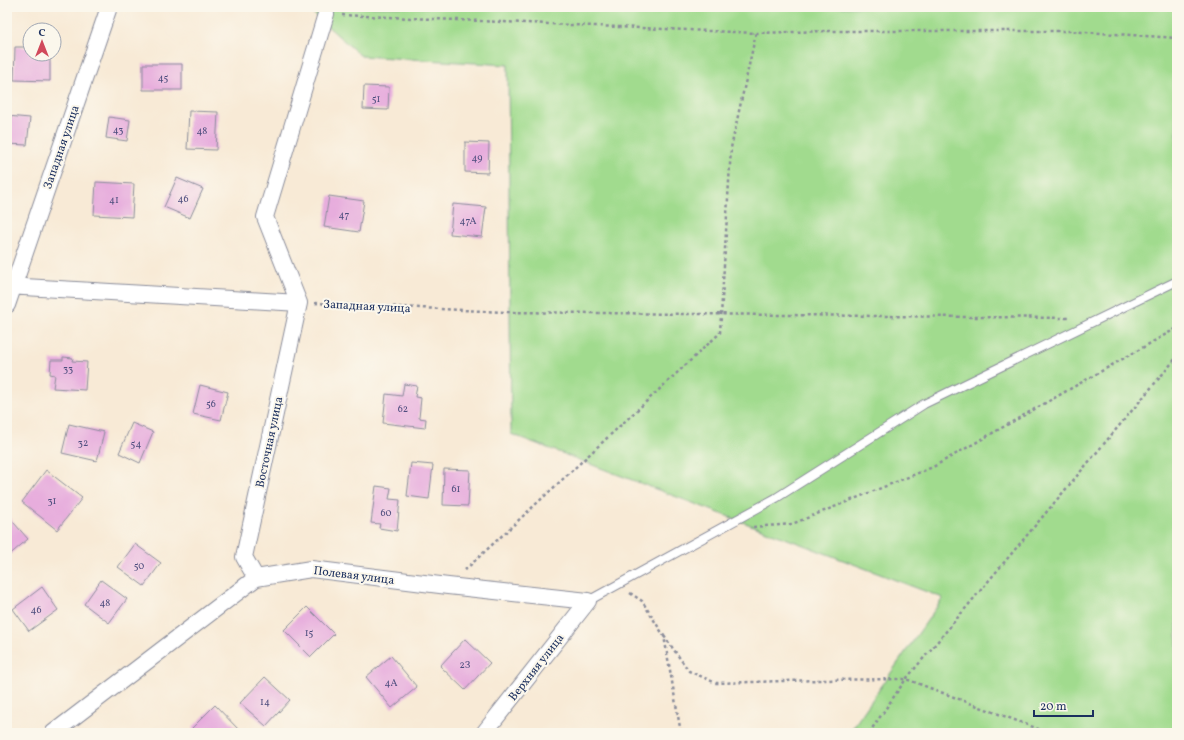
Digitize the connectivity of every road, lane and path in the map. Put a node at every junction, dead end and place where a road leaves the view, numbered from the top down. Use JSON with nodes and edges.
{"nodes":[{"id":1,"x":110,"y":7,"type":"edge"},
{"id":2,"x":326,"y":14,"type":"joint"},
{"id":3,"x":756,"y":33,"type":"junction"},
{"id":4,"x":1177,"y":38,"type":"edge"},
{"id":5,"x":1177,"y":281,"type":"edge"},
{"id":6,"x":10,"y":286,"type":"edge"},
{"id":7,"x":299,"y":303,"type":"junction"},
{"id":8,"x":7,"y":305,"type":"edge"},
{"id":9,"x":721,"y":314,"type":"junction"},
{"id":10,"x":1068,"y":318,"type":"dead end"},
{"id":11,"x":1177,"y":328,"type":"edge"},
{"id":12,"x":1177,"y":356,"type":"edge"},
{"id":13,"x":748,"y":528,"type":"dead end"},
{"id":14,"x":256,"y":578,"type":"junction"},
{"id":15,"x":618,"y":585,"type":"junction"},
{"id":16,"x":448,"y":586,"type":"junction"},
{"id":17,"x":588,"y":601,"type":"junction"},
{"id":18,"x":664,"y":636,"type":"junction"},
{"id":19,"x":906,"y":680,"type":"junction"},
{"id":20,"x":53,"y":733,"type":"edge"},
{"id":21,"x":484,"y":733,"type":"edge"},
{"id":22,"x":681,"y":733,"type":"edge"},
{"id":23,"x":869,"y":733,"type":"edge"},
{"id":24,"x":1049,"y":733,"type":"edge"}],
"edges":[{"from":1,"to":6,"type":"street","name":"Западная улица"},
{"from":2,"to":3,"type":"path"},
{"from":2,"to":7,"type":"street"},
{"from":3,"to":4,"type":"path"},
{"from":3,"to":9,"type":"path"},
{"from":5,"to":15,"type":"lane"},
{"from":6,"to":7,"type":"street"},
{"from":6,"to":8,"type":"street","name":"Западная улица"},
{"from":7,"to":9,"type":"path","name":"Западная улица"},
{"from":7,"to":14,"type":"street","name":"Восточная улица"},
{"from":9,"to":10,"type":"path","name":"Западная улица"},
{"from":9,"to":16,"type":"path"},
{"from":11,"to":13,"type":"path"},
{"from":12,"to":19,"type":"path"},
{"from":14,"to":16,"type":"street","name":"Полевая улица"},
{"from":14,"to":20,"type":"street","name":"Полевая улица"},
{"from":15,"to":17,"type":"lane"},
{"from":15,"to":18,"type":"path"},
{"from":16,"to":17,"type":"street","name":"Полевая улица"},
{"from":17,"to":21,"type":"street","name":"Верхняя улица"},
{"from":18,"to":19,"type":"path"},
{"from":18,"to":22,"type":"path"},
{"from":19,"to":23,"type":"path"},
{"from":19,"to":24,"type":"path"}]}
